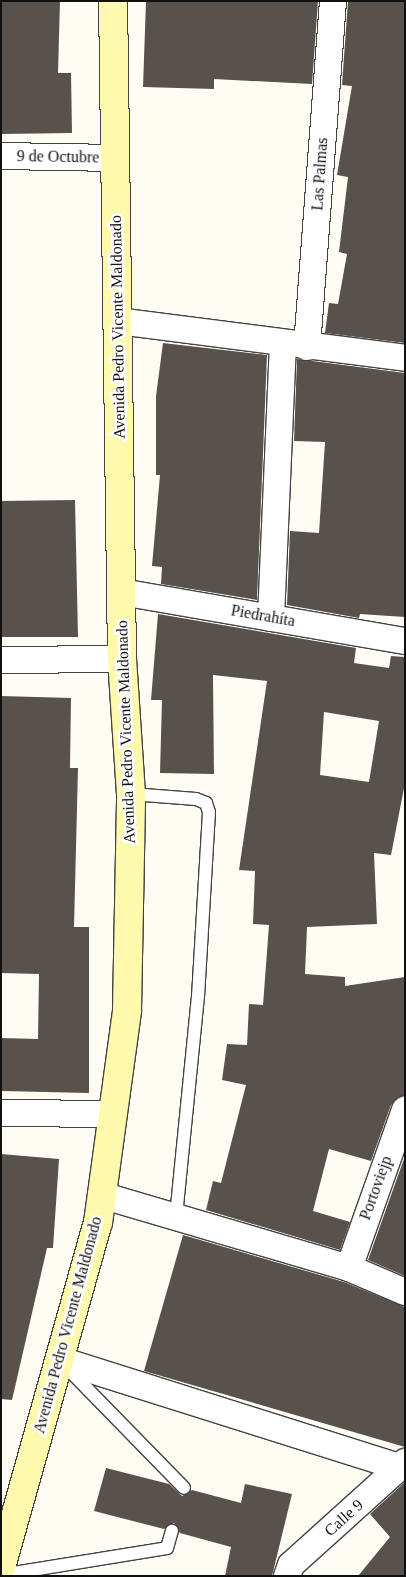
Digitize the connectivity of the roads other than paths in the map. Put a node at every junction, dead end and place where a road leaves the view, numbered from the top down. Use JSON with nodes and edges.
{"nodes":[{"id":1,"x":113,"y":1,"type":"edge"},
{"id":2,"x":333,"y":1,"type":"edge"},
{"id":3,"x":1,"y":156,"type":"edge"},
{"id":4,"x":115,"y":158,"type":"junction"},
{"id":5,"x":118,"y":321,"type":"junction"},
{"id":6,"x":295,"y":345,"type":"junction"},
{"id":7,"x":405,"y":358,"type":"edge"},
{"id":8,"x":121,"y":592,"type":"junction"},
{"id":9,"x":271,"y":618,"type":"junction"},
{"id":10,"x":405,"y":641,"type":"edge"},
{"id":11,"x":122,"y":659,"type":"junction"},
{"id":12,"x":1,"y":660,"type":"edge"},
{"id":13,"x":131,"y":794,"type":"junction"},
{"id":14,"x":405,"y":1110,"type":"edge"},
{"id":15,"x":1,"y":1113,"type":"edge"},
{"id":16,"x":113,"y":1114,"type":"junction"},
{"id":17,"x":102,"y":1195,"type":"junction"},
{"id":18,"x":176,"y":1217,"type":"junction"},
{"id":19,"x":349,"y":1268,"type":"junction"},
{"id":20,"x":405,"y":1292,"type":"edge"},
{"id":21,"x":60,"y":1360,"type":"junction"},
{"id":22,"x":403,"y":1464,"type":"edge"},
{"id":23,"x":184,"y":1488,"type":"dead end"},
{"id":24,"x":172,"y":1531,"type":"dead end"},
{"id":25,"x":1,"y":1567,"type":"edge"},
{"id":26,"x":1,"y":1575,"type":"edge"},
{"id":27,"x":287,"y":1576,"type":"edge"}],
"edges":[{"from":1,"to":4,"type":"main road","name":"Avenida Pedro Vicente Maldonado"},
{"from":2,"to":6,"type":"street","name":"Las Palmas"},
{"from":3,"to":4,"type":"street","name":"9 de Octubre"},
{"from":4,"to":5,"type":"main road","name":"Avenida Pedro Vicente Maldonado"},
{"from":5,"to":6,"type":"street"},
{"from":5,"to":8,"type":"main road","name":"Avenida Pedro Vicente Maldonado"},
{"from":6,"to":7,"type":"street"},
{"from":6,"to":9,"type":"street","name":"Las Palmas"},
{"from":8,"to":9,"type":"street","name":"Piedrahíta"},
{"from":8,"to":11,"type":"main road","name":"Avenida Pedro Vicente Maldonado"},
{"from":9,"to":10,"type":"street","name":"Piedrahíta"},
{"from":11,"to":12,"type":"street"},
{"from":11,"to":13,"type":"main road","name":"Avenida Pedro Vicente Maldonado"},
{"from":13,"to":16,"type":"main road","name":"Avenida Pedro Vicente Maldonado"},
{"from":13,"to":18,"type":"lane"},
{"from":14,"to":19,"type":"street","name":"Portoviejp"},
{"from":15,"to":16,"type":"street"},
{"from":16,"to":17,"type":"main road","name":"Avenida Pedro Vicente Maldonado"},
{"from":17,"to":18,"type":"street"},
{"from":17,"to":21,"type":"main road","name":"Avenida Pedro Vicente Maldonado"},
{"from":18,"to":19,"type":"street"},
{"from":19,"to":20,"type":"street"},
{"from":21,"to":22,"type":"street"},
{"from":21,"to":23,"type":"lane"},
{"from":21,"to":25,"type":"main road","name":"Avenida Pedro Vicente Maldonado"},
{"from":22,"to":27,"type":"street","name":"Calle 9"},
{"from":24,"to":26,"type":"lane"}]}
